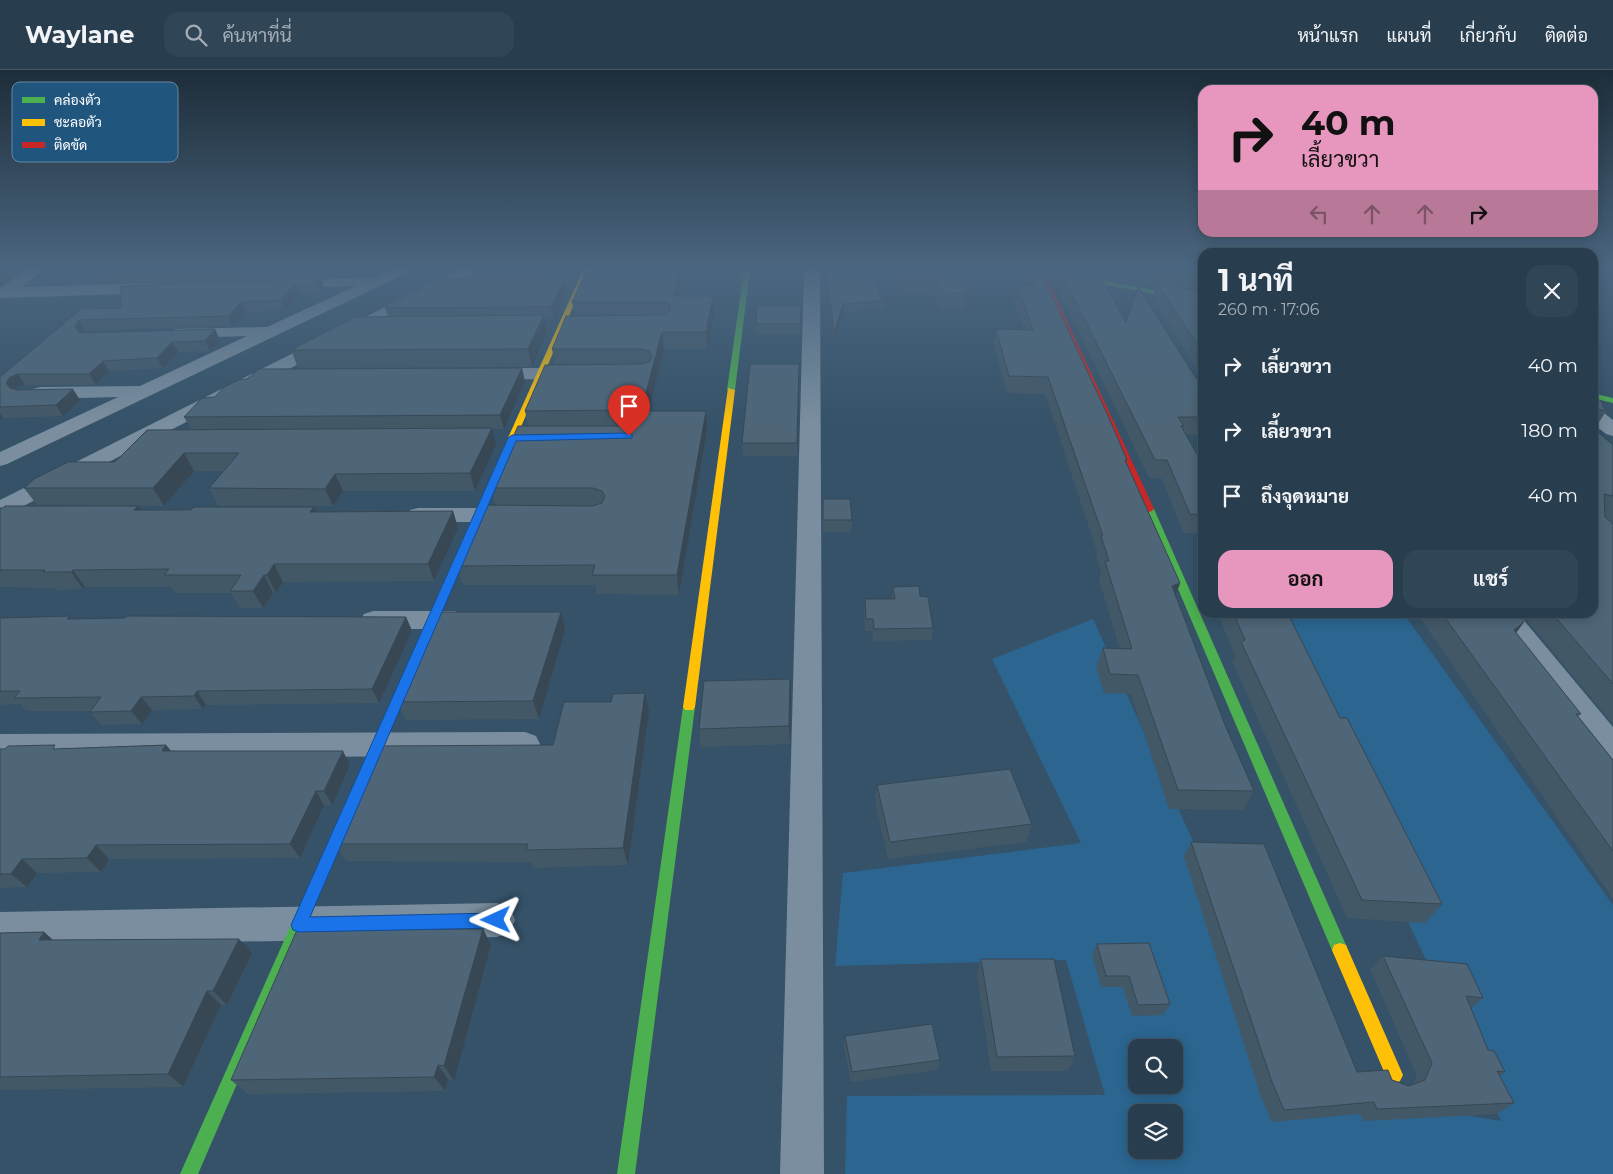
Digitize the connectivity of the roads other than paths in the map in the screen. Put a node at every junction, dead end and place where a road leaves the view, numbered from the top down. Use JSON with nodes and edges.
{"nodes":[{"id":1,"x":294,"y":322,"type":"edge"},
{"id":2,"x":369,"y":322,"type":"edge"},
{"id":3,"x":563,"y":322,"type":"edge"},
{"id":4,"x":740,"y":322,"type":"edge"},
{"id":5,"x":811,"y":322,"type":"edge"},
{"id":6,"x":1062,"y":322,"type":"edge"},
{"id":7,"x":580,"y":326,"type":"edge"},
{"id":8,"x":358,"y":327,"type":"junction"},
{"id":9,"x":396,"y":327,"type":"edge"},
{"id":10,"x":542,"y":327,"type":"edge"},
{"id":11,"x":561,"y":327,"type":"junction"},
{"id":12,"x":274,"y":331,"type":"junction"},
{"id":13,"x":168,"y":334,"type":"edge"},
{"id":14,"x":540,"y":374,"type":"junction"},
{"id":15,"x":588,"y":374,"type":"edge"},
{"id":16,"x":470,"y":375,"type":"edge"},
{"id":17,"x":260,"y":376,"type":"junction"},
{"id":18,"x":300,"y":376,"type":"edge"},
{"id":19,"x":145,"y":391,"type":"junction"},
{"id":20,"x":25,"y":393,"type":"edge"},
{"id":21,"x":1598,"y":396,"type":"edge"},
{"id":22,"x":1613,"y":400,"type":"edge"},
{"id":23,"x":1598,"y":418,"type":"edge"},
{"id":24,"x":1613,"y":430,"type":"edge"},
{"id":25,"x":138,"y":439,"type":"junction"},
{"id":26,"x":185,"y":439,"type":"edge"},
{"id":27,"x":0,"y":460,"type":"edge"},
{"id":28,"x":0,"y":509,"type":"edge"},
{"id":29,"x":0,"y":514,"type":"edge"},
{"id":30,"x":40,"y":514,"type":"edge"},
{"id":31,"x":399,"y":515,"type":"edge"},
{"id":32,"x":478,"y":515,"type":"junction"},
{"id":33,"x":528,"y":516,"type":"edge"},
{"id":34,"x":1507,"y":618,"type":"edge"},
{"id":35,"x":353,"y":620,"type":"edge"},
{"id":36,"x":432,"y":620,"type":"junction"},
{"id":37,"x":480,"y":620,"type":"edge"},
{"id":38,"x":525,"y":744,"type":"edge"},
{"id":39,"x":0,"y":746,"type":"edge"},
{"id":40,"x":377,"y":746,"type":"junction"},
{"id":41,"x":1613,"y":748,"type":"edge"},
{"id":42,"x":496,"y":920,"type":"dead end"},
{"id":43,"x":299,"y":925,"type":"junction"},
{"id":44,"x":0,"y":928,"type":"edge"},
{"id":45,"x":1394,"y":1075,"type":"dead end"},
{"id":46,"x":189,"y":1174,"type":"edge"},
{"id":47,"x":626,"y":1174,"type":"edge"},
{"id":48,"x":802,"y":1174,"type":"edge"}],
"edges":[{"from":1,"to":12,"type":"street"},
{"from":2,"to":8,"type":"street"},
{"from":3,"to":11,"type":"street"},
{"from":4,"to":47,"type":"street"},
{"from":5,"to":48,"type":"street"},
{"from":6,"to":45,"type":"street"},
{"from":7,"to":11,"type":"street"},
{"from":8,"to":9,"type":"street"},
{"from":8,"to":17,"type":"street"},
{"from":10,"to":11,"type":"street"},
{"from":11,"to":14,"type":"street"},
{"from":12,"to":13,"type":"street"},
{"from":12,"to":19,"type":"street"},
{"from":14,"to":15,"type":"street"},
{"from":14,"to":16,"type":"street"},
{"from":14,"to":32,"type":"street"},
{"from":17,"to":18,"type":"street"},
{"from":17,"to":25,"type":"street"},
{"from":19,"to":20,"type":"street"},
{"from":19,"to":27,"type":"street"},
{"from":21,"to":22,"type":"street"},
{"from":23,"to":24,"type":"street"},
{"from":25,"to":26,"type":"street"},
{"from":25,"to":28,"type":"street"},
{"from":29,"to":30,"type":"street"},
{"from":31,"to":32,"type":"street"},
{"from":32,"to":33,"type":"street"},
{"from":32,"to":36,"type":"street"},
{"from":34,"to":41,"type":"street"},
{"from":35,"to":36,"type":"street"},
{"from":36,"to":37,"type":"street"},
{"from":36,"to":40,"type":"street"},
{"from":38,"to":40,"type":"street"},
{"from":39,"to":40,"type":"street"},
{"from":40,"to":43,"type":"street"},
{"from":42,"to":43,"type":"street"},
{"from":43,"to":44,"type":"street"},
{"from":43,"to":46,"type":"street"}]}
